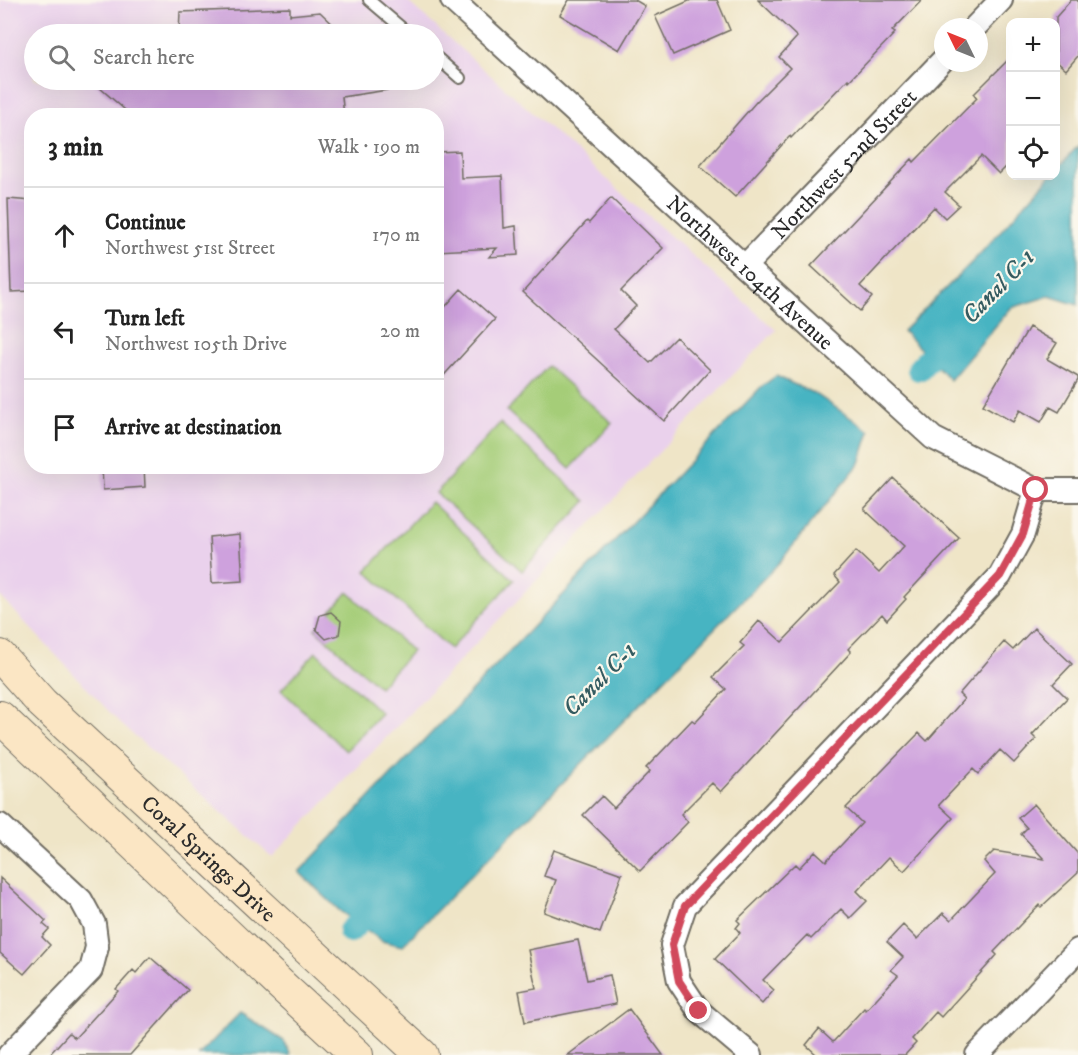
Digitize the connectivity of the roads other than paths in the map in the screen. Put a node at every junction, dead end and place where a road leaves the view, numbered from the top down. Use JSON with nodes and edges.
{"nodes":[{"id":1,"x":369,"y":0,"type":"edge"},
{"id":2,"x":452,"y":0,"type":"edge"},
{"id":3,"x":1001,"y":0,"type":"edge"},
{"id":4,"x":984,"y":18,"type":"edge"},
{"id":5,"x":397,"y":24,"type":"edge"},
{"id":6,"x":444,"y":64,"type":"edge"},
{"id":7,"x":934,"y":69,"type":"edge"},
{"id":8,"x":460,"y":78,"type":"dead end"},
{"id":9,"x":745,"y":266,"type":"junction"},
{"id":10,"x":1036,"y":490,"type":"junction"},
{"id":11,"x":1078,"y":490,"type":"edge"},
{"id":12,"x":0,"y":656,"type":"edge"},
{"id":13,"x":0,"y":717,"type":"edge"},
{"id":14,"x":0,"y":825,"type":"edge"},
{"id":15,"x":1078,"y":950,"type":"edge"},
{"id":16,"x":9,"y":1055,"type":"edge"},
{"id":17,"x":357,"y":1055,"type":"edge"},
{"id":18,"x":422,"y":1055,"type":"edge"},
{"id":19,"x":751,"y":1055,"type":"edge"},
{"id":20,"x":976,"y":1055,"type":"edge"}],
"edges":[{"from":1,"to":5,"type":"lane"},
{"from":2,"to":9,"type":"street","name":"Northwest 104th Avenue"},
{"from":3,"to":4,"type":"street"},
{"from":6,"to":8,"type":"lane"},
{"from":7,"to":9,"type":"street","name":"Northwest 52nd Street"},
{"from":9,"to":10,"type":"street","name":"Northwest 104th Avenue"},
{"from":10,"to":11,"type":"street","name":"Northwest 104th Avenue"},
{"from":10,"to":19,"type":"street"},
{"from":12,"to":18,"type":"main road","name":"Coral Springs Drive"},
{"from":13,"to":17,"type":"main road","name":"Coral Springs Drive"},
{"from":14,"to":16,"type":"street"},
{"from":15,"to":20,"type":"street"}]}
